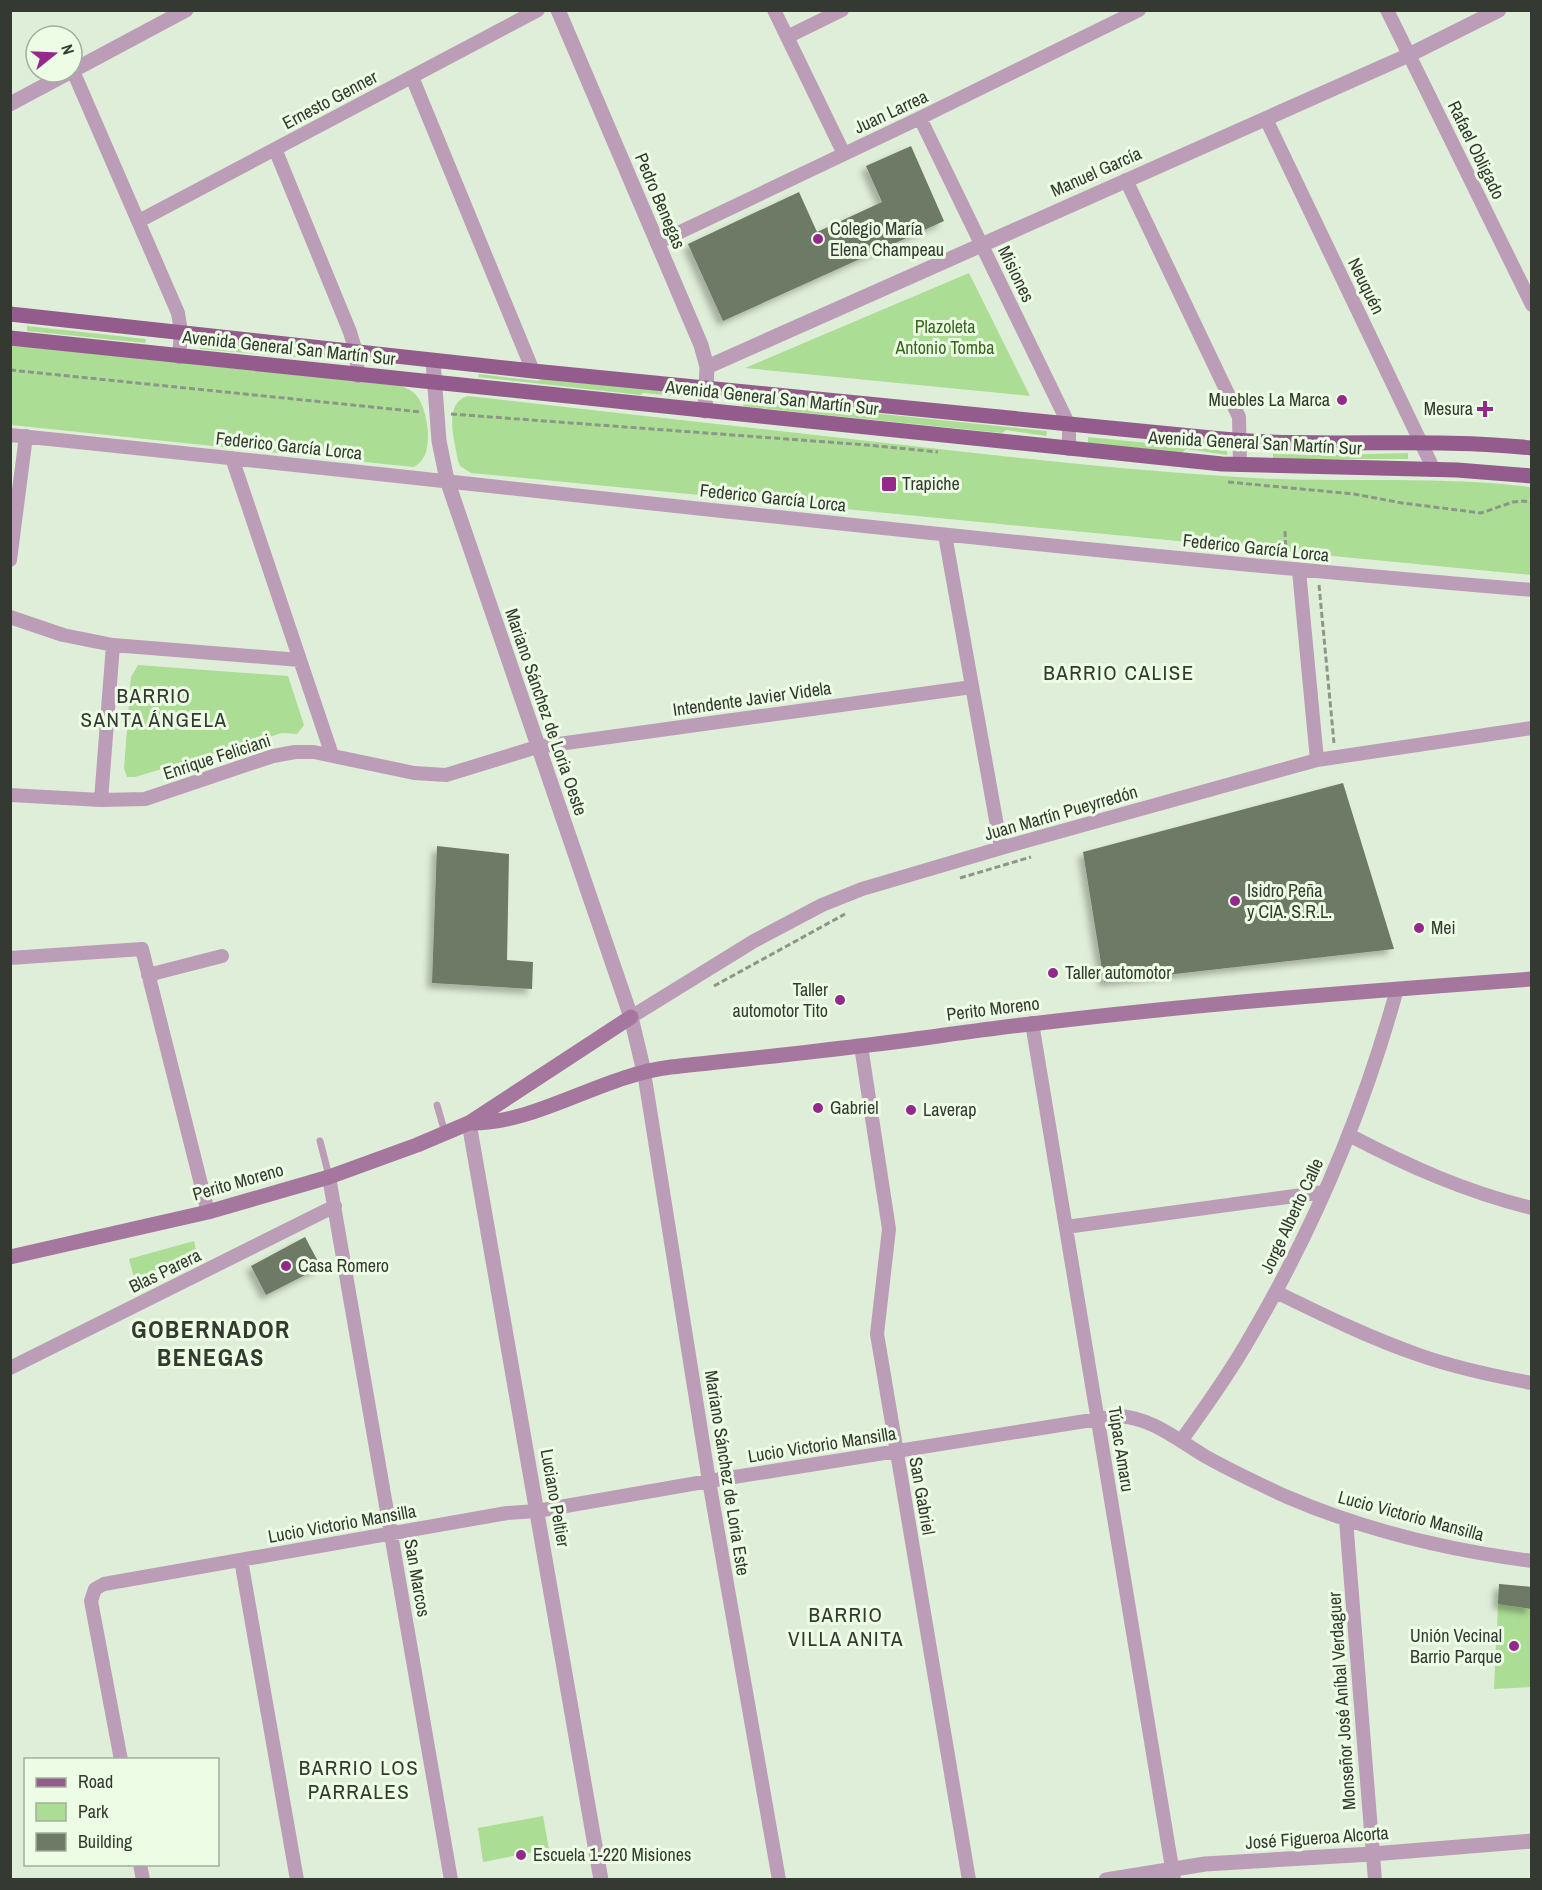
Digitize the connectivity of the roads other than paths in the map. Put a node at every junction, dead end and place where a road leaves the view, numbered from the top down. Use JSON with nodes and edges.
{"nodes":[{"id":1,"x":186,"y":10,"type":"edge"},
{"id":2,"x":538,"y":10,"type":"edge"},
{"id":3,"x":558,"y":10,"type":"edge"},
{"id":4,"x":774,"y":10,"type":"edge"},
{"id":5,"x":842,"y":10,"type":"edge"},
{"id":6,"x":1139,"y":10,"type":"edge"},
{"id":7,"x":1387,"y":10,"type":"edge"},
{"id":8,"x":1499,"y":10,"type":"edge"},
{"id":9,"x":787,"y":37,"type":"junction"},
{"id":10,"x":1409,"y":55,"type":"junction"},
{"id":11,"x":84,"y":65,"type":"edge"},
{"id":12,"x":412,"y":77,"type":"junction"},
{"id":13,"x":48,"y":84,"type":"edge"},
{"id":14,"x":78,"y":84,"type":"edge"},
{"id":15,"x":10,"y":104,"type":"edge"},
{"id":16,"x":920,"y":118,"type":"junction"},
{"id":17,"x":1266,"y":119,"type":"junction"},
{"id":18,"x":275,"y":149,"type":"junction"},
{"id":19,"x":844,"y":154,"type":"junction"},
{"id":20,"x":1126,"y":180,"type":"junction"},
{"id":21,"x":139,"y":221,"type":"junction"},
{"id":22,"x":657,"y":243,"type":"junction"},
{"id":23,"x":981,"y":244,"type":"junction"},
{"id":24,"x":1532,"y":305,"type":"edge"},
{"id":25,"x":10,"y":314,"type":"edge"},
{"id":26,"x":181,"y":332,"type":"junction"},
{"id":27,"x":10,"y":338,"type":"edge"},
{"id":28,"x":356,"y":352,"type":"junction"},
{"id":29,"x":179,"y":357,"type":"junction"},
{"id":30,"x":433,"y":361,"type":"junction"},
{"id":31,"x":707,"y":367,"type":"junction"},
{"id":32,"x":533,"y":371,"type":"junction"},
{"id":33,"x":358,"y":376,"type":"junction"},
{"id":34,"x":435,"y":383,"type":"junction"},
{"id":35,"x":707,"y":388,"type":"junction"},
{"id":36,"x":705,"y":411,"type":"junction"},
{"id":37,"x":1069,"y":425,"type":"junction"},
{"id":38,"x":10,"y":435,"type":"edge"},
{"id":39,"x":26,"y":436,"type":"junction"},
{"id":40,"x":1240,"y":441,"type":"junction"},
{"id":41,"x":1422,"y":443,"type":"junction"},
{"id":42,"x":1532,"y":448,"type":"edge"},
{"id":43,"x":1069,"y":449,"type":"junction"},
{"id":44,"x":232,"y":458,"type":"junction"},
{"id":45,"x":1240,"y":465,"type":"junction"},
{"id":46,"x":1434,"y":470,"type":"junction"},
{"id":47,"x":1532,"y":476,"type":"edge"},
{"id":48,"x":447,"y":480,"type":"junction"},
{"id":49,"x":945,"y":535,"type":"junction"},
{"id":50,"x":10,"y":560,"type":"edge"},
{"id":51,"x":1299,"y":571,"type":"junction"},
{"id":52,"x":1532,"y":590,"type":"edge"},
{"id":53,"x":10,"y":617,"type":"edge"},
{"id":54,"x":113,"y":645,"type":"junction"},
{"id":55,"x":300,"y":660,"type":"junction"},
{"id":56,"x":972,"y":687,"type":"junction"},
{"id":57,"x":1532,"y":728,"type":"edge"},
{"id":58,"x":537,"y":747,"type":"junction"},
{"id":59,"x":332,"y":755,"type":"junction"},
{"id":60,"x":1317,"y":760,"type":"junction"},
{"id":61,"x":10,"y":795,"type":"edge"},
{"id":62,"x":101,"y":800,"type":"junction"},
{"id":63,"x":1001,"y":848,"type":"junction"},
{"id":64,"x":222,"y":956,"type":"dead end"},
{"id":65,"x":10,"y":958,"type":"edge"},
{"id":66,"x":148,"y":975,"type":"junction"},
{"id":67,"x":1532,"y":979,"type":"edge"},
{"id":68,"x":1397,"y":989,"type":"junction"},
{"id":69,"x":631,"y":1017,"type":"junction"},
{"id":70,"x":1032,"y":1023,"type":"junction"},
{"id":71,"x":861,"y":1046,"type":"junction"},
{"id":72,"x":644,"y":1072,"type":"junction"},
{"id":73,"x":437,"y":1105,"type":"dead end"},
{"id":74,"x":469,"y":1124,"type":"junction"},
{"id":75,"x":446,"y":1133,"type":"junction"},
{"id":76,"x":1349,"y":1135,"type":"junction"},
{"id":77,"x":320,"y":1141,"type":"dead end"},
{"id":78,"x":329,"y":1176,"type":"junction"},
{"id":79,"x":1324,"y":1192,"type":"junction"},
{"id":80,"x":335,"y":1206,"type":"junction"},
{"id":81,"x":1532,"y":1208,"type":"edge"},
{"id":82,"x":208,"y":1212,"type":"junction"},
{"id":83,"x":1066,"y":1227,"type":"junction"},
{"id":84,"x":10,"y":1257,"type":"edge"},
{"id":85,"x":1276,"y":1292,"type":"junction"},
{"id":86,"x":10,"y":1368,"type":"edge"},
{"id":87,"x":1532,"y":1383,"type":"edge"},
{"id":88,"x":1098,"y":1418,"type":"junction"},
{"id":89,"x":1181,"y":1441,"type":"junction"},
{"id":90,"x":896,"y":1452,"type":"junction"},
{"id":91,"x":709,"y":1481,"type":"junction"},
{"id":92,"x":537,"y":1511,"type":"junction"},
{"id":93,"x":1346,"y":1520,"type":"junction"},
{"id":94,"x":391,"y":1534,"type":"junction"},
{"id":95,"x":241,"y":1560,"type":"junction"},
{"id":96,"x":1532,"y":1561,"type":"edge"},
{"id":97,"x":121,"y":1758,"type":"edge"},
{"id":98,"x":1532,"y":1841,"type":"edge"},
{"id":99,"x":1372,"y":1854,"type":"junction"},
{"id":100,"x":1173,"y":1874,"type":"edge"},
{"id":101,"x":297,"y":1880,"type":"edge"},
{"id":102,"x":451,"y":1880,"type":"edge"},
{"id":103,"x":601,"y":1880,"type":"edge"},
{"id":104,"x":779,"y":1880,"type":"edge"},
{"id":105,"x":969,"y":1880,"type":"edge"},
{"id":106,"x":1106,"y":1880,"type":"edge"},
{"id":107,"x":1375,"y":1880,"type":"edge"}],
"edges":[{"from":1,"to":11,"type":"street"},
{"from":2,"to":12,"type":"street","name":"Ernesto Genner"},
{"from":3,"to":22,"type":"street","name":"Pedro Benegas"},
{"from":4,"to":9,"type":"street"},
{"from":5,"to":9,"type":"street"},
{"from":6,"to":16,"type":"street","name":"Juan Larrea"},
{"from":7,"to":10,"type":"street","name":"Rafael Obligado"},
{"from":8,"to":10,"type":"street","name":"Manuel García"},
{"from":9,"to":19,"type":"street"},
{"from":10,"to":17,"type":"street","name":"Manuel García"},
{"from":10,"to":24,"type":"street","name":"Rafael Obligado"},
{"from":12,"to":18,"type":"street","name":"Ernesto Genner"},
{"from":12,"to":32,"type":"street"},
{"from":13,"to":15,"type":"street"},
{"from":14,"to":21,"type":"street"},
{"from":16,"to":19,"type":"street","name":"Juan Larrea"},
{"from":16,"to":23,"type":"street","name":"Misiones"},
{"from":17,"to":20,"type":"street","name":"Manuel García"},
{"from":17,"to":41,"type":"street","name":"Neuquén"},
{"from":18,"to":21,"type":"street","name":"Ernesto Genner"},
{"from":18,"to":28,"type":"street"},
{"from":19,"to":22,"type":"street","name":"Juan Larrea"},
{"from":20,"to":23,"type":"street","name":"Manuel García"},
{"from":20,"to":40,"type":"street"},
{"from":21,"to":26,"type":"street"},
{"from":22,"to":31,"type":"street","name":"Pedro Benegas"},
{"from":23,"to":31,"type":"street","name":"Manuel García"},
{"from":23,"to":37,"type":"street","name":"Misiones"},
{"from":25,"to":26,"type":"main road","name":"Avenida General San Martín Sur"},
{"from":26,"to":28,"type":"main road","name":"Avenida General San Martín Sur"},
{"from":26,"to":29,"type":"street"},
{"from":27,"to":29,"type":"main road","name":"Avenida General San Martín Sur"},
{"from":28,"to":30,"type":"main road","name":"Avenida General San Martín Sur"},
{"from":28,"to":33,"type":"street"},
{"from":29,"to":33,"type":"main road","name":"Avenida General San Martín Sur"},
{"from":30,"to":32,"type":"main road","name":"Avenida General San Martín Sur"},
{"from":30,"to":34,"type":"street","name":"Mariano Sánchez de Loria Oeste"},
{"from":31,"to":35,"type":"street","name":"Pedro Benegas"},
{"from":32,"to":35,"type":"main road","name":"Avenida General San Martín Sur"},
{"from":33,"to":34,"type":"main road","name":"Avenida General San Martín Sur"},
{"from":34,"to":36,"type":"main road","name":"Avenida General San Martín Sur"},
{"from":34,"to":48,"type":"street","name":"Mariano Sánchez de Loria Oeste"},
{"from":35,"to":36,"type":"street","name":"Pedro Benegas"},
{"from":35,"to":37,"type":"main road","name":"Avenida General San Martín Sur"},
{"from":36,"to":43,"type":"main road","name":"Avenida General San Martín Sur"},
{"from":37,"to":40,"type":"main road","name":"Avenida General San Martín Sur"},
{"from":37,"to":43,"type":"street","name":"Misiones"},
{"from":38,"to":39,"type":"street","name":"Federico García Lorca"},
{"from":39,"to":44,"type":"street","name":"Federico García Lorca"},
{"from":39,"to":50,"type":"street"},
{"from":40,"to":41,"type":"main road","name":"Avenida General San Martín Sur"},
{"from":40,"to":45,"type":"street"},
{"from":41,"to":42,"type":"main road","name":"Avenida General San Martín Sur"},
{"from":41,"to":46,"type":"street","name":"Neuquén"},
{"from":43,"to":45,"type":"main road","name":"Avenida General San Martín Sur"},
{"from":44,"to":48,"type":"street","name":"Federico García Lorca"},
{"from":44,"to":55,"type":"street"},
{"from":45,"to":46,"type":"main road","name":"Avenida General San Martín Sur"},
{"from":46,"to":47,"type":"main road","name":"Avenida General San Martín Sur"},
{"from":48,"to":49,"type":"street","name":"Federico García Lorca"},
{"from":48,"to":58,"type":"street","name":"Mariano Sánchez de Loria Oeste"},
{"from":49,"to":51,"type":"street","name":"Federico García Lorca"},
{"from":49,"to":56,"type":"street"},
{"from":51,"to":52,"type":"street","name":"Federico García Lorca"},
{"from":51,"to":60,"type":"street"},
{"from":53,"to":54,"type":"street"},
{"from":54,"to":55,"type":"street"},
{"from":54,"to":62,"type":"street"},
{"from":55,"to":59,"type":"street"},
{"from":56,"to":58,"type":"street","name":"Intendente Javier Videla"},
{"from":56,"to":63,"type":"street"},
{"from":57,"to":60,"type":"street","name":"Juan Martín Pueyrredón"},
{"from":58,"to":59,"type":"street","name":"Enrique Feliciani"},
{"from":58,"to":69,"type":"street","name":"Mariano Sánchez de Loria Oeste"},
{"from":59,"to":62,"type":"street","name":"Enrique Feliciani"},
{"from":60,"to":63,"type":"street","name":"Juan Martín Pueyrredón"},
{"from":61,"to":62,"type":"street","name":"Enrique Feliciani"},
{"from":63,"to":69,"type":"street","name":"Juan Martín Pueyrredón"},
{"from":64,"to":66,"type":"street"},
{"from":65,"to":66,"type":"street"},
{"from":66,"to":82,"type":"street"},
{"from":67,"to":68,"type":"main road","name":"Perito Moreno"},
{"from":68,"to":70,"type":"main road","name":"Perito Moreno"},
{"from":68,"to":76,"type":"street","name":"Jorge Alberto Calle"},
{"from":69,"to":72,"type":"street","name":"Mariano Sánchez de Loria Oeste"},
{"from":69,"to":74,"type":"main road","name":"Perito Moreno"},
{"from":70,"to":71,"type":"main road","name":"Perito Moreno"},
{"from":70,"to":83,"type":"street","name":"Túpac Amaru"},
{"from":71,"to":72,"type":"main road","name":"Perito Moreno"},
{"from":71,"to":90,"type":"street","name":"San Gabriel"},
{"from":72,"to":74,"type":"main road","name":"Perito Moreno"},
{"from":72,"to":91,"type":"street","name":"Mariano Sánchez de Loria Este"},
{"from":73,"to":75,"type":"lane"},
{"from":74,"to":75,"type":"main road","name":"Perito Moreno"},
{"from":74,"to":92,"type":"street","name":"Luciano Peltier"},
{"from":75,"to":78,"type":"main road","name":"Perito Moreno"},
{"from":76,"to":79,"type":"street","name":"Jorge Alberto Calle"},
{"from":76,"to":81,"type":"street"},
{"from":77,"to":78,"type":"lane"},
{"from":78,"to":80,"type":"street","name":"San Marcos"},
{"from":78,"to":82,"type":"main road","name":"Perito Moreno"},
{"from":79,"to":83,"type":"street"},
{"from":79,"to":85,"type":"street","name":"Jorge Alberto Calle"},
{"from":80,"to":86,"type":"street","name":"Blas Parera"},
{"from":80,"to":94,"type":"street","name":"San Marcos"},
{"from":82,"to":84,"type":"main road","name":"Perito Moreno"},
{"from":83,"to":88,"type":"street","name":"Túpac Amaru"},
{"from":85,"to":87,"type":"street"},
{"from":85,"to":89,"type":"street","name":"Jorge Alberto Calle"},
{"from":88,"to":89,"type":"street","name":"Lucio Victorio Mansilla"},
{"from":88,"to":90,"type":"street","name":"Lucio Victorio Mansilla"},
{"from":88,"to":100,"type":"street","name":"Túpac Amaru"},
{"from":89,"to":93,"type":"street","name":"Lucio Victorio Mansilla"},
{"from":90,"to":91,"type":"street","name":"Lucio Victorio Mansilla"},
{"from":90,"to":105,"type":"street","name":"San Gabriel"},
{"from":91,"to":92,"type":"street","name":"Lucio Victorio Mansilla"},
{"from":91,"to":104,"type":"street","name":"Mariano Sánchez de Loria Este"},
{"from":92,"to":94,"type":"street","name":"Lucio Victorio Mansilla"},
{"from":92,"to":103,"type":"street","name":"Luciano Peltier"},
{"from":93,"to":96,"type":"street","name":"Lucio Victorio Mansilla"},
{"from":93,"to":99,"type":"street","name":"Monseñor José Aníbal Verdaguer"},
{"from":94,"to":95,"type":"street","name":"Lucio Victorio Mansilla"},
{"from":94,"to":102,"type":"street","name":"San Marcos"},
{"from":95,"to":97,"type":"street","name":"Lucio Victorio Mansilla"},
{"from":95,"to":101,"type":"street"},
{"from":98,"to":99,"type":"street","name":"José Figueroa Alcorta"},
{"from":99,"to":100,"type":"street","name":"José Figueroa Alcorta"},
{"from":99,"to":107,"type":"street","name":"Monseñor José Aníbal Verdaguer"},
{"from":100,"to":106,"type":"street","name":"José Figueroa Alcorta"}]}
